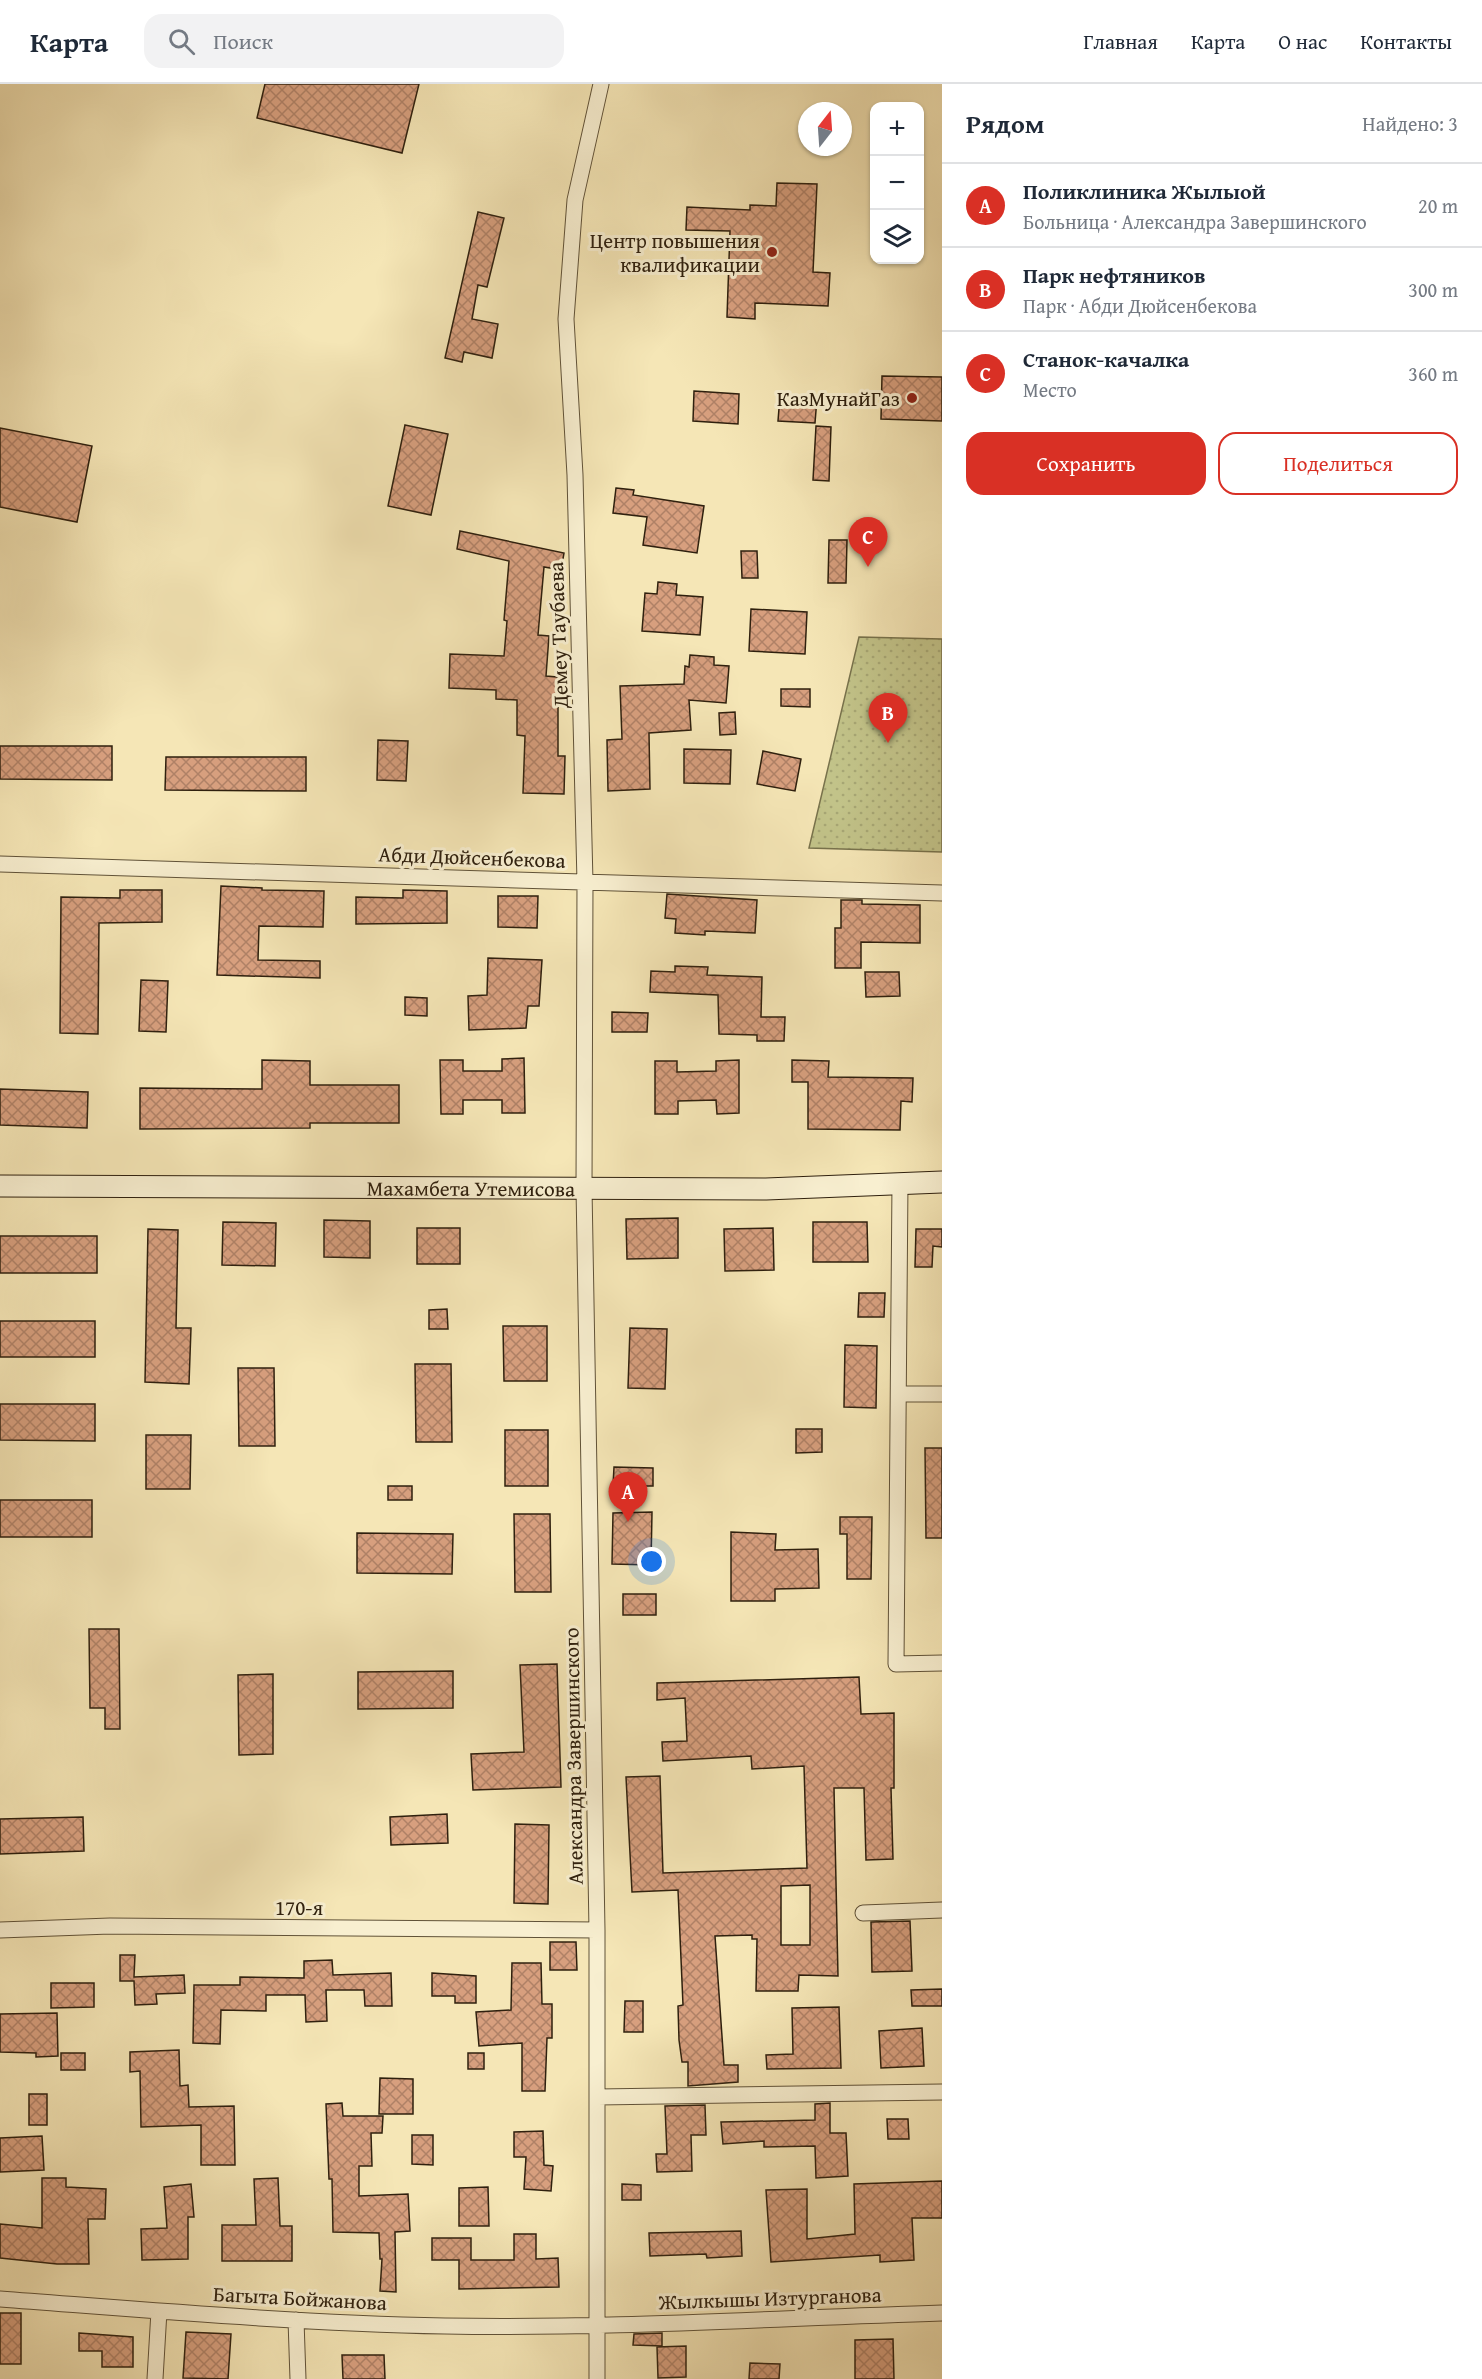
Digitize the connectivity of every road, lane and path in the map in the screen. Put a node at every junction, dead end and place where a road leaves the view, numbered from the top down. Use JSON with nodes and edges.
{"nodes":[{"id":1,"x":601,"y":84,"type":"edge"},
{"id":2,"x":0,"y":864,"type":"edge"},
{"id":3,"x":585,"y":882,"type":"junction"},
{"id":4,"x":942,"y":893,"type":"edge"},
{"id":5,"x":900,"y":1182,"type":"junction"},
{"id":6,"x":942,"y":1182,"type":"edge"},
{"id":7,"x":0,"y":1186,"type":"edge"},
{"id":8,"x":584,"y":1188,"type":"junction"},
{"id":9,"x":899,"y":1394,"type":"junction"},
{"id":10,"x":942,"y":1394,"type":"edge"},
{"id":11,"x":942,"y":1663,"type":"edge"},
{"id":12,"x":942,"y":1910,"type":"edge"},
{"id":13,"x":863,"y":1913,"type":"dead end"},
{"id":14,"x":0,"y":1930,"type":"edge"},
{"id":15,"x":597,"y":1930,"type":"junction"},
{"id":16,"x":942,"y":2092,"type":"edge"},
{"id":17,"x":598,"y":2097,"type":"junction"},
{"id":18,"x":0,"y":2300,"type":"edge"},
{"id":19,"x":159,"y":2311,"type":"junction"},
{"id":20,"x":942,"y":2313,"type":"edge"},
{"id":21,"x":296,"y":2320,"type":"junction"},
{"id":22,"x":598,"y":2324,"type":"junction"},
{"id":23,"x":155,"y":2379,"type":"edge"},
{"id":24,"x":298,"y":2379,"type":"edge"},
{"id":25,"x":597,"y":2379,"type":"edge"}],
"edges":[{"from":1,"to":3,"type":"street","name":"Демеу Таубаева"},
{"from":2,"to":3,"type":"street","name":"Абди Дюйсенбекова"},
{"from":3,"to":4,"type":"street","name":"Абди Дюйсенбекова"},
{"from":3,"to":8,"type":"street","name":"Демеу Таубаева"},
{"from":5,"to":6,"type":"street","name":"Махамбета Утемисова"},
{"from":5,"to":8,"type":"street","name":"Махамбета Утемисова"},
{"from":5,"to":9,"type":"street"},
{"from":7,"to":8,"type":"street","name":"Махамбета Утемисова"},
{"from":8,"to":15,"type":"street","name":"Александра Завершинского"},
{"from":9,"to":10,"type":"street"},
{"from":9,"to":11,"type":"street"},
{"from":12,"to":13,"type":"street"},
{"from":14,"to":15,"type":"street","name":"170-я"},
{"from":15,"to":17,"type":"street","name":"Александра Завершинского"},
{"from":16,"to":17,"type":"street"},
{"from":17,"to":22,"type":"street","name":"Александра Завершинского"},
{"from":18,"to":19,"type":"street","name":"Багыта Бойжанова"},
{"from":19,"to":21,"type":"street","name":"Багыта Бойжанова"},
{"from":19,"to":23,"type":"street"},
{"from":20,"to":22,"type":"street","name":"Жылкышы Изтурганова"},
{"from":21,"to":22,"type":"street","name":"Багыта Бойжанова"},
{"from":21,"to":24,"type":"street"},
{"from":22,"to":25,"type":"street","name":"Александра Завершинского"}]}
